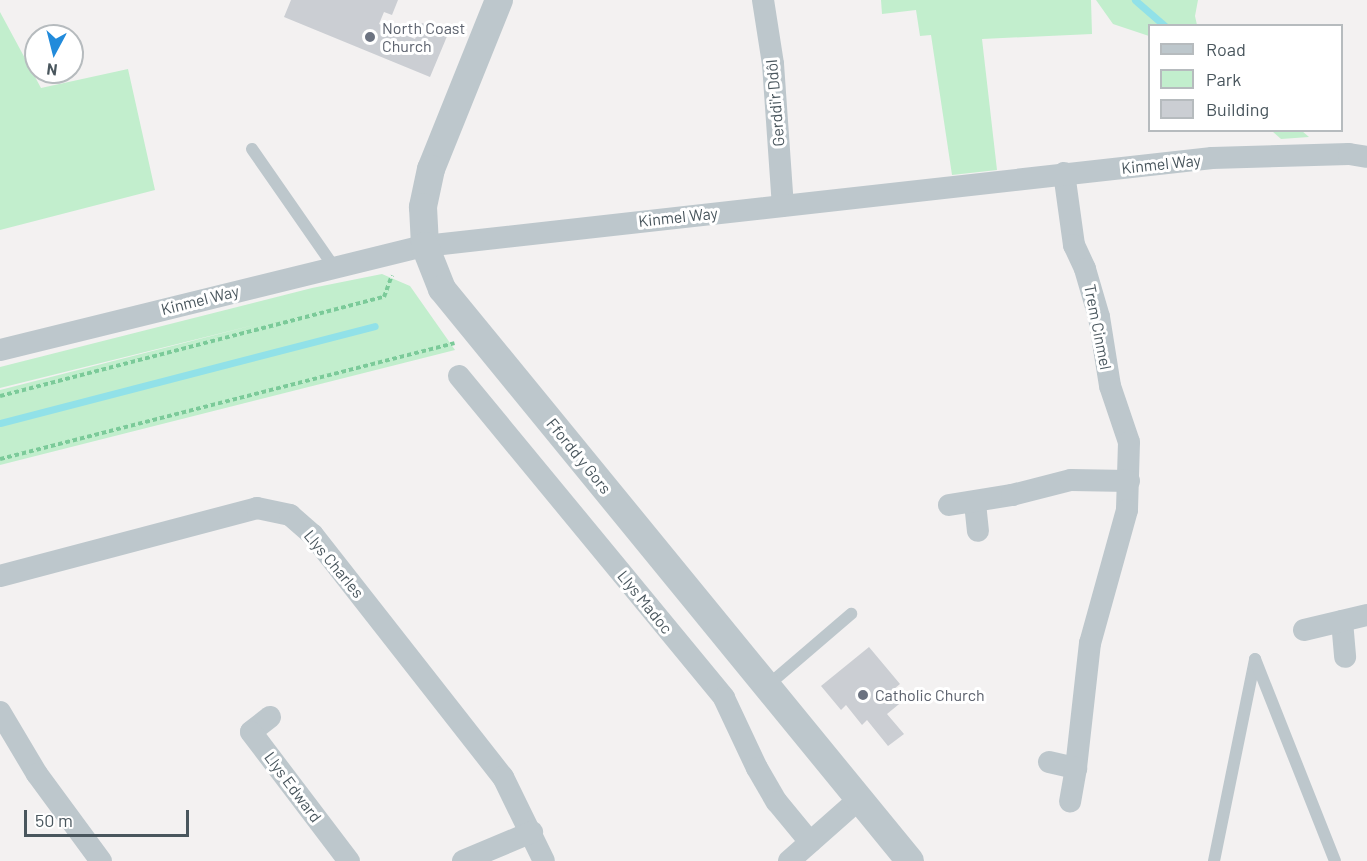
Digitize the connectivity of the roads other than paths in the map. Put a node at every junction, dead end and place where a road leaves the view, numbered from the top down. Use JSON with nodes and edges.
{"nodes":[{"id":1,"x":499,"y":0,"type":"edge"},
{"id":2,"x":763,"y":0,"type":"edge"},
{"id":3,"x":252,"y":149,"type":"dead end"},
{"id":4,"x":1367,"y":157,"type":"edge"},
{"id":5,"x":1064,"y":173,"type":"junction"},
{"id":6,"x":783,"y":206,"type":"junction"},
{"id":7,"x":425,"y":246,"type":"junction"},
{"id":8,"x":334,"y":267,"type":"junction"},
{"id":9,"x":0,"y":350,"type":"edge"},
{"id":10,"x":459,"y":376,"type":"dead end"},
{"id":11,"x":1129,"y":481,"type":"junction"},
{"id":12,"x":975,"y":503,"type":"junction"},
{"id":13,"x":949,"y":505,"type":"dead end"},
{"id":14,"x":978,"y":531,"type":"dead end"},
{"id":15,"x":0,"y":576,"type":"edge"},
{"id":16,"x":851,"y":614,"type":"dead end"},
{"id":17,"x":1367,"y":615,"type":"edge"},
{"id":18,"x":1341,"y":621,"type":"junction"},
{"id":19,"x":1304,"y":630,"type":"dead end"},
{"id":20,"x":1345,"y":657,"type":"dead end"},
{"id":21,"x":767,"y":686,"type":"junction"},
{"id":22,"x":0,"y":712,"type":"edge"},
{"id":23,"x":270,"y":717,"type":"dead end"},
{"id":24,"x":1049,"y":762,"type":"dead end"},
{"id":25,"x":1076,"y":768,"type":"junction"},
{"id":26,"x":859,"y":799,"type":"junction"},
{"id":27,"x":1070,"y":801,"type":"dead end"},
{"id":28,"x":532,"y":832,"type":"junction"},
{"id":29,"x":810,"y":842,"type":"junction"},
{"id":30,"x":101,"y":861,"type":"edge"},
{"id":31,"x":350,"y":861,"type":"edge"},
{"id":32,"x":463,"y":861,"type":"edge"},
{"id":33,"x":544,"y":861,"type":"edge"},
{"id":34,"x":789,"y":861,"type":"edge"},
{"id":35,"x":910,"y":861,"type":"edge"},
{"id":36,"x":1214,"y":861,"type":"edge"},
{"id":37,"x":1335,"y":861,"type":"edge"}],
"edges":[{"from":1,"to":7,"type":"street","name":"Ffordd y Gors"},
{"from":2,"to":6,"type":"street","name":"Gerddi'r Ddôl"},
{"from":3,"to":8,"type":"lane"},
{"from":4,"to":5,"type":"street","name":"Kinmel Way"},
{"from":5,"to":6,"type":"street","name":"Kinmel Way"},
{"from":5,"to":11,"type":"street","name":"Trem Cinmel"},
{"from":6,"to":7,"type":"street","name":"Kinmel Way"},
{"from":7,"to":8,"type":"street","name":"Kinmel Way"},
{"from":7,"to":21,"type":"street","name":"Ffordd y Gors"},
{"from":8,"to":9,"type":"street","name":"Kinmel Way"},
{"from":10,"to":29,"type":"street","name":"Llys Madoc"},
{"from":11,"to":12,"type":"street"},
{"from":11,"to":25,"type":"street","name":"Trem Cinmel"},
{"from":12,"to":13,"type":"street"},
{"from":12,"to":14,"type":"street"},
{"from":15,"to":28,"type":"street","name":"Llys Charles"},
{"from":16,"to":21,"type":"lane"},
{"from":17,"to":18,"type":"street"},
{"from":18,"to":19,"type":"street"},
{"from":18,"to":20,"type":"street"},
{"from":21,"to":26,"type":"street","name":"Ffordd y Gors"},
{"from":22,"to":30,"type":"street"},
{"from":23,"to":31,"type":"street","name":"Llys Edward"},
{"from":24,"to":25,"type":"street"},
{"from":25,"to":27,"type":"street","name":"Trem Cinmel"},
{"from":26,"to":29,"type":"street"},
{"from":26,"to":35,"type":"street","name":"Ffordd y Gors"},
{"from":28,"to":32,"type":"street"},
{"from":28,"to":33,"type":"street","name":"Llys Charles"},
{"from":29,"to":34,"type":"street"},
{"from":36,"to":37,"type":"lane"}]}
